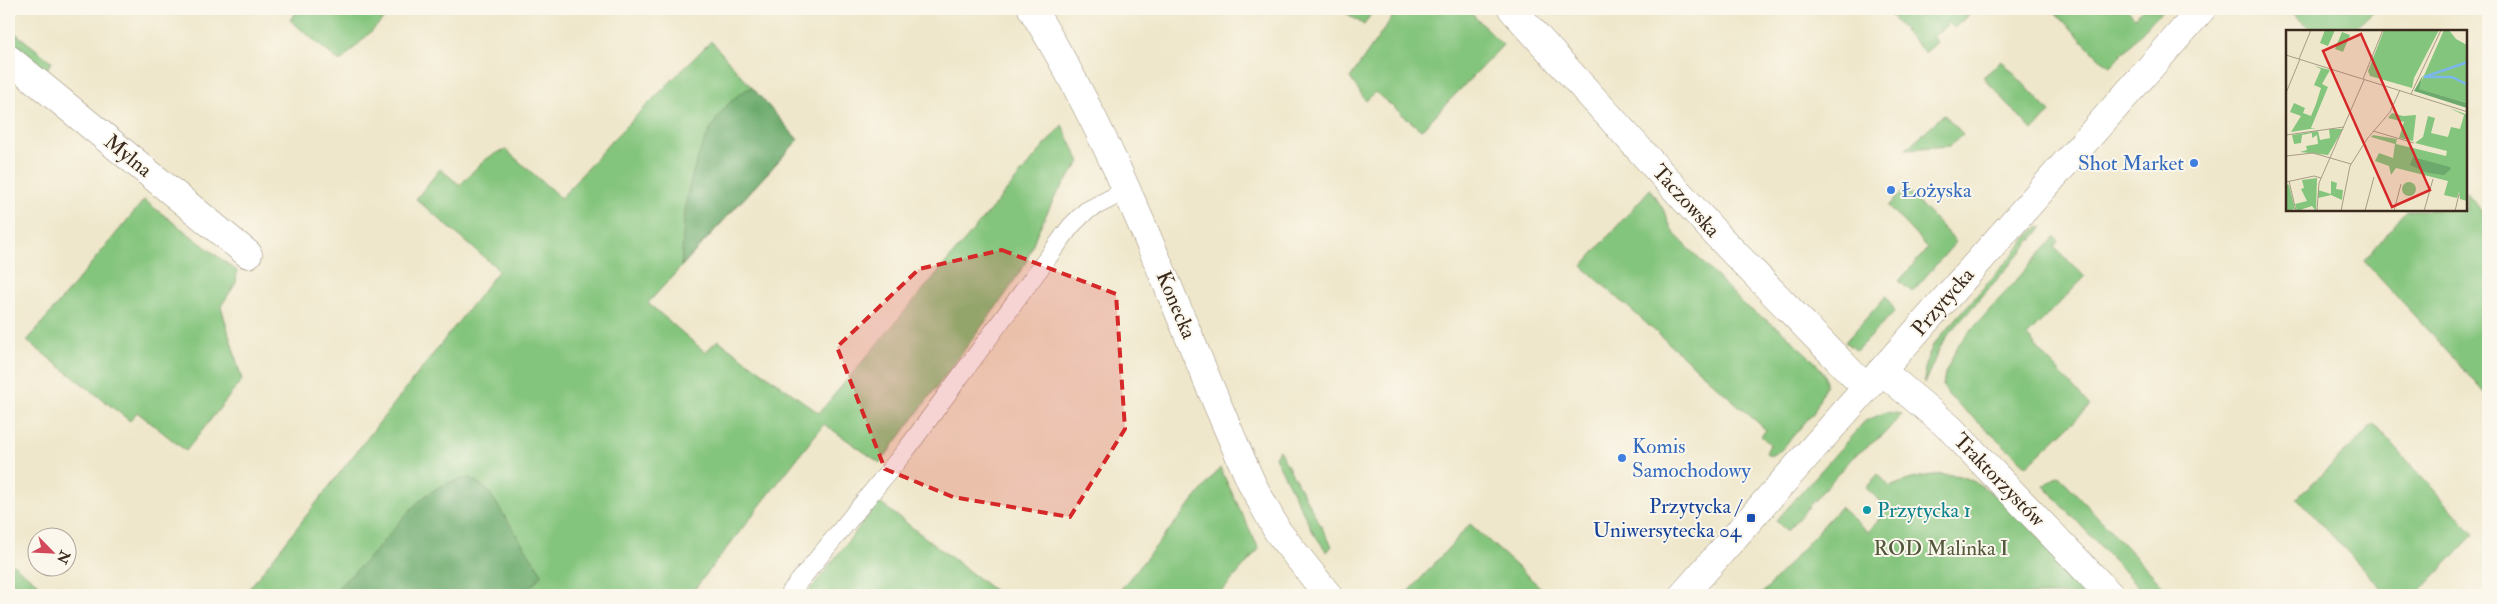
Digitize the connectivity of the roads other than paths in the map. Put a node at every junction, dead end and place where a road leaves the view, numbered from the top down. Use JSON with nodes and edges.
{"nodes":[{"id":1,"x":1032,"y":9,"type":"edge"},
{"id":2,"x":1512,"y":9,"type":"edge"},
{"id":3,"x":2202,"y":9,"type":"edge"},
{"id":4,"x":9,"y":59,"type":"edge"},
{"id":5,"x":1127,"y":190,"type":"junction"},
{"id":6,"x":248,"y":254,"type":"dead end"},
{"id":7,"x":1874,"y":380,"type":"junction"},
{"id":8,"x":788,"y":595,"type":"edge"},
{"id":9,"x":1328,"y":595,"type":"edge"},
{"id":10,"x":1683,"y":595,"type":"edge"},
{"id":11,"x":2110,"y":595,"type":"edge"}],
"edges":[{"from":1,"to":5,"type":"street","name":"Konecka"},
{"from":2,"to":7,"type":"street","name":"Taczowska"},
{"from":3,"to":7,"type":"street","name":"Przytycka"},
{"from":4,"to":6,"type":"street","name":"Mylna"},
{"from":5,"to":8,"type":"lane"},
{"from":5,"to":9,"type":"street","name":"Konecka"},
{"from":7,"to":10,"type":"street","name":"Przytycka"},
{"from":7,"to":11,"type":"street","name":"Traktorzystów"}]}
